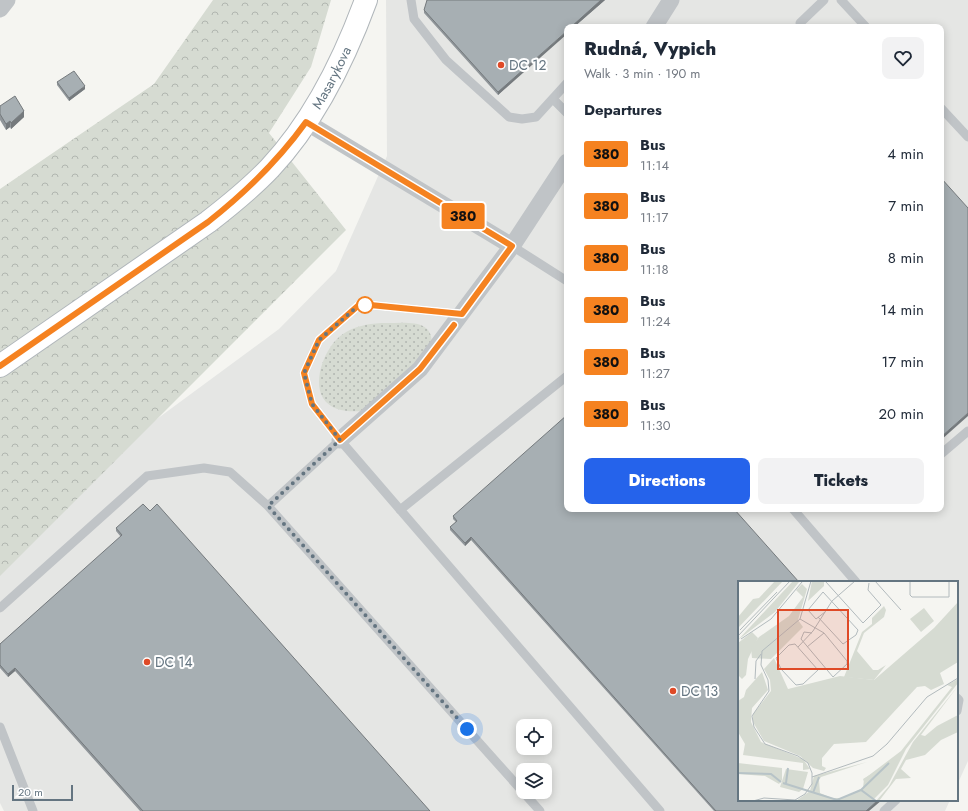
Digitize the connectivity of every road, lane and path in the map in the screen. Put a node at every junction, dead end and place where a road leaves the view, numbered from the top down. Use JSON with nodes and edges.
{"nodes":[{"id":1,"x":7,"y":0,"type":"edge"},
{"id":2,"x":366,"y":0,"type":"edge"},
{"id":3,"x":411,"y":0,"type":"edge"},
{"id":4,"x":671,"y":0,"type":"edge"},
{"id":5,"x":824,"y":0,"type":"edge"},
{"id":6,"x":840,"y":0,"type":"edge"},
{"id":7,"x":0,"y":9,"type":"edge"},
{"id":8,"x":800,"y":23,"type":"dead end"},
{"id":9,"x":656,"y":24,"type":"edge"},
{"id":10,"x":863,"y":24,"type":"edge"},
{"id":11,"x":564,"y":86,"type":"edge"},
{"id":12,"x":553,"y":99,"type":"junction"},
{"id":13,"x":564,"y":110,"type":"edge"},
{"id":14,"x":944,"y":111,"type":"edge"},
{"id":15,"x":306,"y":122,"type":"junction"},
{"id":16,"x":968,"y":137,"type":"edge"},
{"id":17,"x":564,"y":167,"type":"edge"},
{"id":18,"x":512,"y":246,"type":"junction"},
{"id":19,"x":564,"y":279,"type":"edge"},
{"id":20,"x":462,"y":314,"type":"junction"},
{"id":21,"x":0,"y":366,"type":"edge"},
{"id":22,"x":564,"y":378,"type":"edge"},
{"id":23,"x":968,"y":431,"type":"edge"},
{"id":24,"x":340,"y":440,"type":"junction"},
{"id":25,"x":944,"y":451,"type":"edge"},
{"id":26,"x":268,"y":506,"type":"junction"},
{"id":27,"x":400,"y":510,"type":"junction"},
{"id":28,"x":797,"y":512,"type":"edge"},
{"id":29,"x":855,"y":581,"type":"edge"},
{"id":30,"x":0,"y":608,"type":"edge"},
{"id":31,"x":0,"y":727,"type":"edge"},
{"id":32,"x":895,"y":801,"type":"edge"},
{"id":33,"x":33,"y":811,"type":"edge"},
{"id":34,"x":540,"y":811,"type":"edge"},
{"id":35,"x":660,"y":811,"type":"edge"},
{"id":36,"x":884,"y":811,"type":"edge"}],
"edges":[{"from":1,"to":7,"type":"street"},
{"from":2,"to":15,"type":"main road","name":"Masarykova"},
{"from":3,"to":12,"type":"lane"},
{"from":4,"to":9,"type":"street"},
{"from":5,"to":8,"type":"lane"},
{"from":6,"to":10,"type":"lane"},
{"from":11,"to":12,"type":"lane"},
{"from":12,"to":13,"type":"lane"},
{"from":14,"to":16,"type":"lane"},
{"from":15,"to":18,"type":"street"},
{"from":15,"to":21,"type":"main road","name":"Masarykova"},
{"from":17,"to":18,"type":"street"},
{"from":18,"to":19,"type":"lane"},
{"from":18,"to":20,"type":"street"},
{"from":20,"to":24,"type":"street"},
{"from":20,"to":24,"type":"lane"},
{"from":22,"to":27,"type":"lane"},
{"from":23,"to":25,"type":"lane"},
{"from":24,"to":26,"type":"lane"},
{"from":24,"to":27,"type":"lane"},
{"from":26,"to":30,"type":"lane"},
{"from":26,"to":34,"type":"lane"},
{"from":27,"to":35,"type":"lane"},
{"from":28,"to":29,"type":"lane"},
{"from":31,"to":33,"type":"lane"},
{"from":32,"to":36,"type":"lane"}]}
